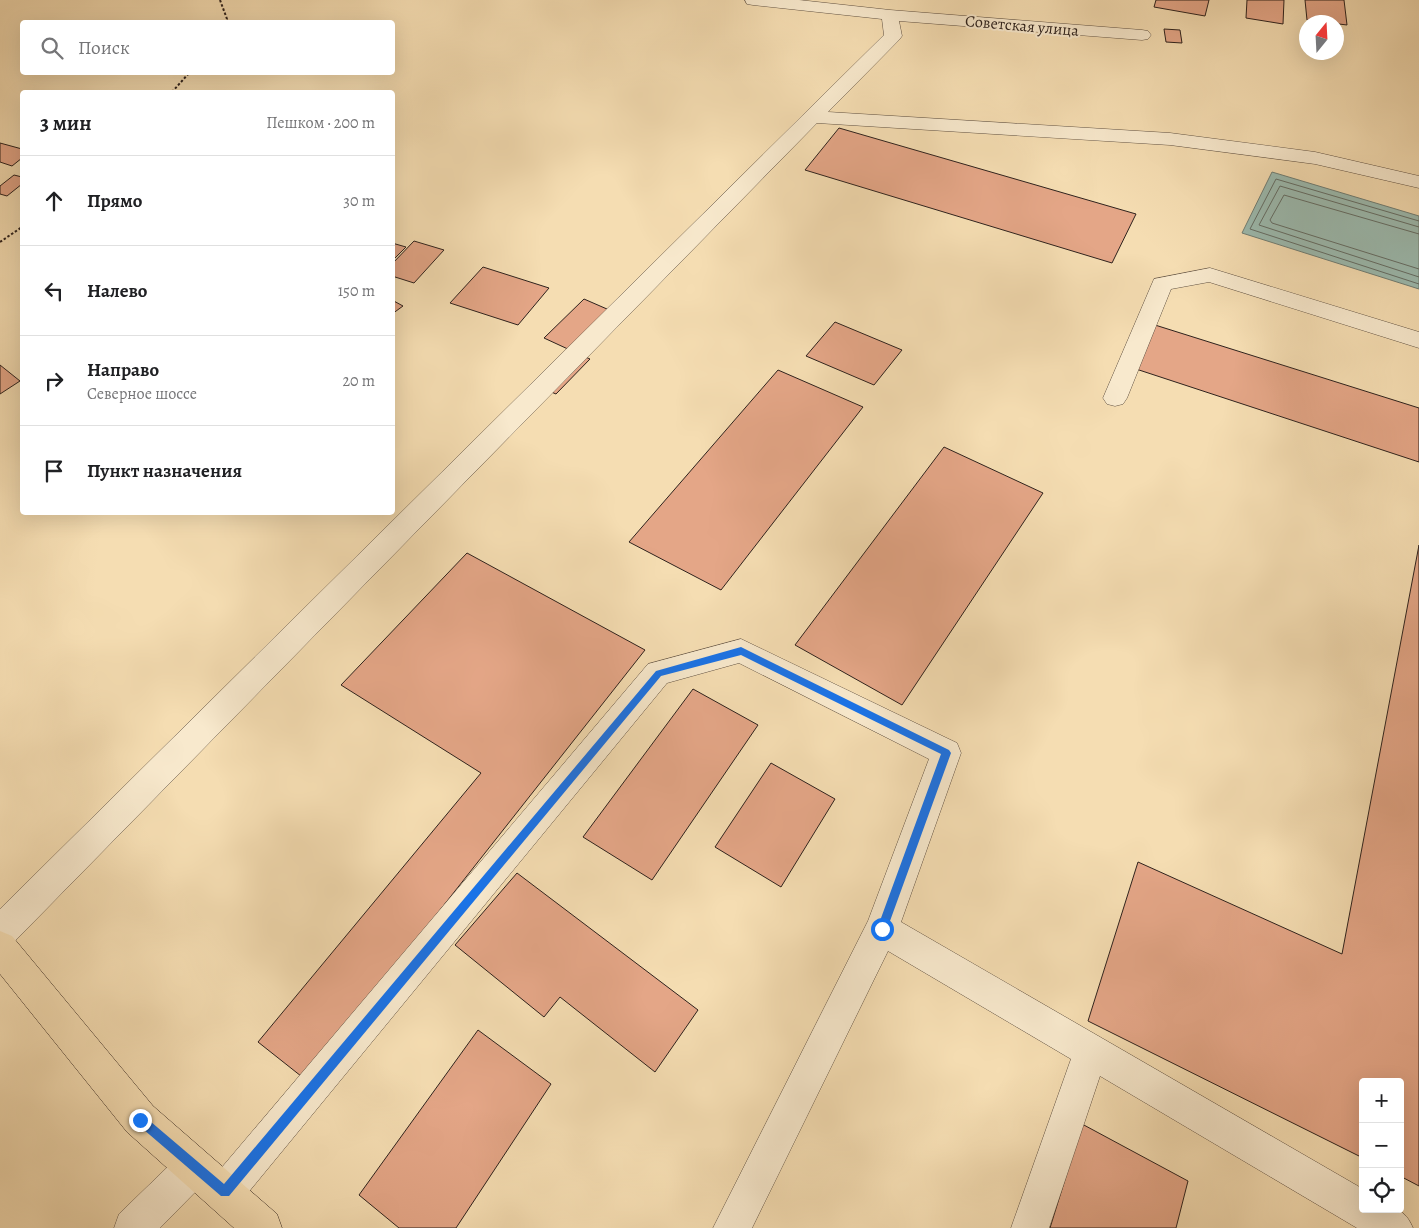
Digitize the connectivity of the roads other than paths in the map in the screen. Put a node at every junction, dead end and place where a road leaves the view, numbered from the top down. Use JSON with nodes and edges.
{"nodes":[{"id":1,"x":753,"y":0,"type":"edge"},
{"id":2,"x":890,"y":15,"type":"junction"},
{"id":3,"x":1142,"y":35,"type":"dead end"},
{"id":4,"x":812,"y":117,"type":"junction"},
{"id":5,"x":1419,"y":182,"type":"edge"},
{"id":6,"x":1419,"y":340,"type":"edge"},
{"id":7,"x":1115,"y":398,"type":"dead end"},
{"id":8,"x":882,"y":929,"type":"junction"},
{"id":9,"x":0,"y":932,"type":"edge"},
{"id":10,"x":0,"y":948,"type":"edge"},
{"id":11,"x":1091,"y":1051,"type":"junction"},
{"id":12,"x":194,"y":1167,"type":"junction"},
{"id":13,"x":225,"y":1192,"type":"junction"},
{"id":14,"x":133,"y":1228,"type":"edge"},
{"id":15,"x":263,"y":1228,"type":"edge"},
{"id":16,"x":732,"y":1228,"type":"edge"},
{"id":17,"x":1030,"y":1228,"type":"edge"},
{"id":18,"x":1394,"y":1228,"type":"edge"}],
"edges":[{"from":1,"to":2,"type":"street","name":"Советская улица"},
{"from":2,"to":3,"type":"street","name":"Советская улица"},
{"from":2,"to":4,"type":"street"},
{"from":4,"to":5,"type":"street"},
{"from":4,"to":9,"type":"street"},
{"from":6,"to":7,"type":"street"},
{"from":8,"to":11,"type":"street"},
{"from":8,"to":13,"type":"street"},
{"from":8,"to":16,"type":"street"},
{"from":10,"to":12,"type":"main road"},
{"from":11,"to":17,"type":"street"},
{"from":11,"to":18,"type":"street"},
{"from":12,"to":13,"type":"main road"},
{"from":12,"to":14,"type":"street"},
{"from":13,"to":15,"type":"main road"}]}
